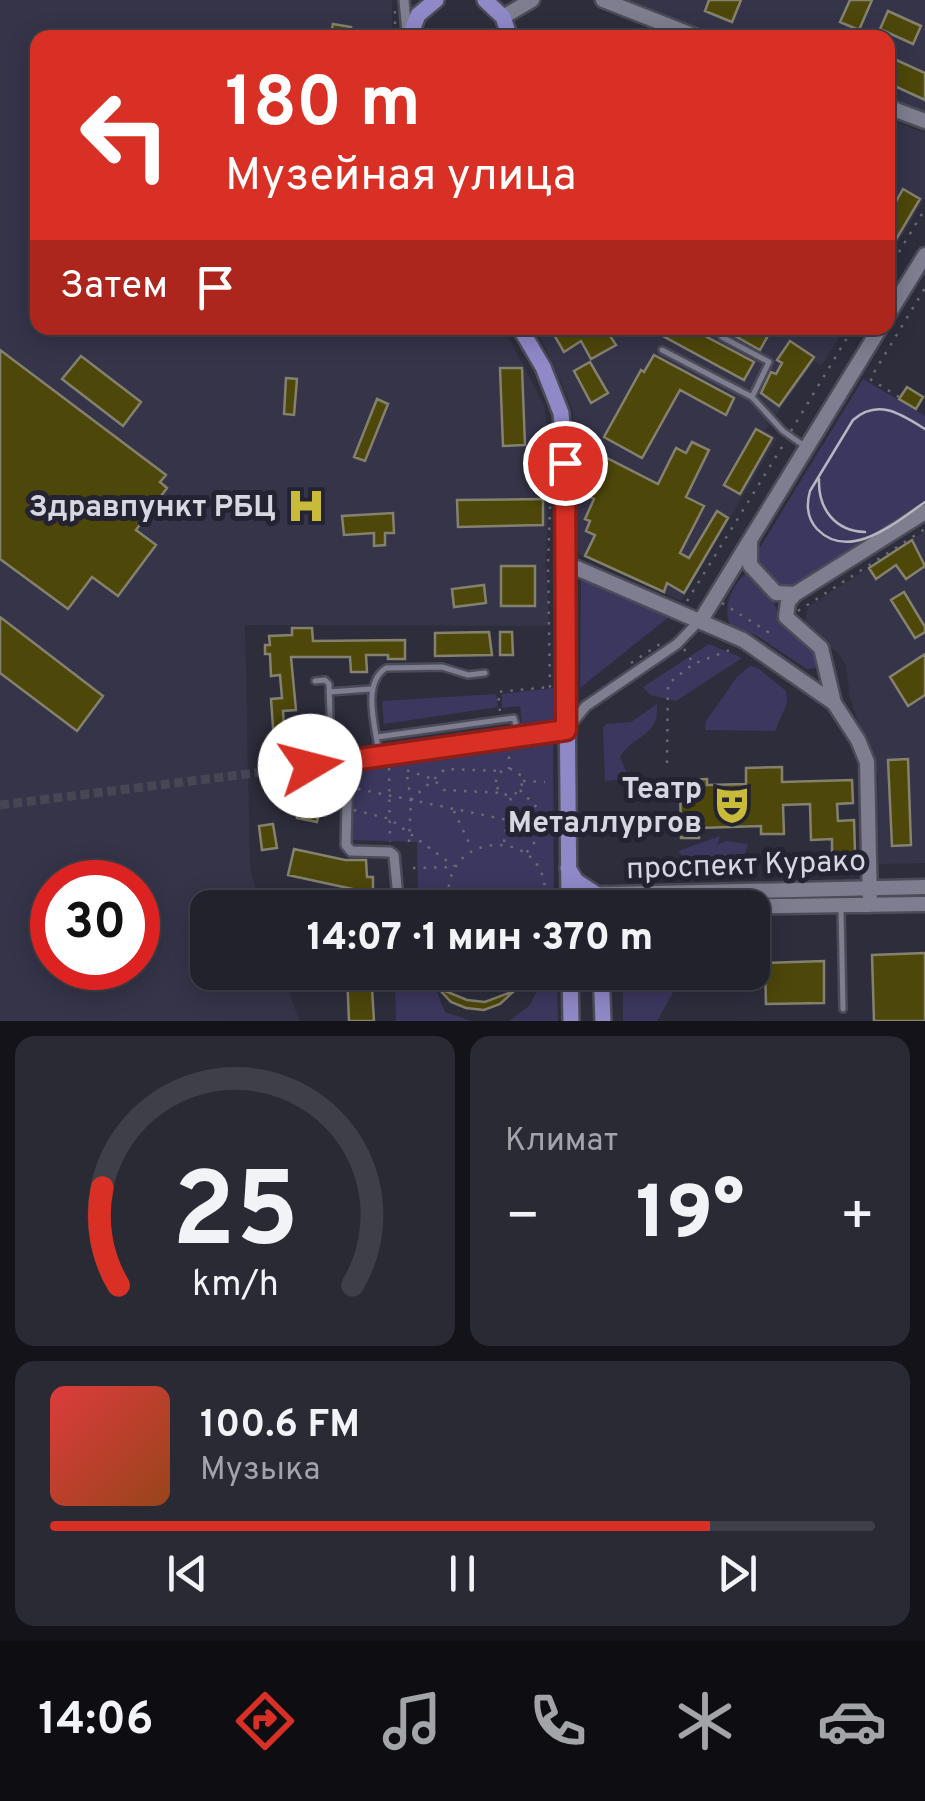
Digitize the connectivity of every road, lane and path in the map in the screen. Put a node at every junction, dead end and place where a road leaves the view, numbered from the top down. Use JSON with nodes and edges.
{"nodes":[{"id":1,"x":395,"y":0,"type":"edge"},
{"id":2,"x":404,"y":0,"type":"edge"},
{"id":3,"x":436,"y":0,"type":"edge"},
{"id":4,"x":532,"y":0,"type":"edge"},
{"id":5,"x":603,"y":0,"type":"edge"},
{"id":6,"x":495,"y":6,"type":"edge"},
{"id":7,"x":395,"y":30,"type":"edge"},
{"id":8,"x":407,"y":30,"type":"edge"},
{"id":9,"x":411,"y":30,"type":"edge"},
{"id":10,"x":506,"y":30,"type":"edge"},
{"id":11,"x":680,"y":30,"type":"edge"},
{"id":12,"x":895,"y":110,"type":"edge"},
{"id":13,"x":925,"y":121,"type":"edge"},
{"id":14,"x":925,"y":209,"type":"edge"},
{"id":15,"x":925,"y":255,"type":"edge"},
{"id":16,"x":895,"y":258,"type":"edge"},
{"id":17,"x":925,"y":288,"type":"edge"},
{"id":18,"x":895,"y":300,"type":"edge"},
{"id":19,"x":524,"y":335,"type":"edge"},
{"id":20,"x":849,"y":335,"type":"edge"},
{"id":21,"x":876,"y":335,"type":"edge"},
{"id":22,"x":722,"y":337,"type":"dead end"},
{"id":23,"x":662,"y":350,"type":"dead end"},
{"id":24,"x":899,"y":396,"type":"dead end"},
{"id":25,"x":752,"y":397,"type":"junction"},
{"id":26,"x":788,"y":436,"type":"junction"},
{"id":27,"x":806,"y":446,"type":"junction"},
{"id":28,"x":552,"y":450,"type":"dead end"},
{"id":29,"x":925,"y":512,"type":"edge"},
{"id":30,"x":925,"y":529,"type":"edge"},
{"id":31,"x":751,"y":535,"type":"junction"},
{"id":32,"x":566,"y":563,"type":"junction"},
{"id":33,"x":694,"y":590,"type":"junction"},
{"id":34,"x":795,"y":594,"type":"junction"},
{"id":35,"x":713,"y":600,"type":"junction"},
{"id":36,"x":682,"y":612,"type":"junction"},
{"id":37,"x":788,"y":618,"type":"junction"},
{"id":38,"x":700,"y":620,"type":"junction"},
{"id":39,"x":768,"y":632,"type":"junction"},
{"id":40,"x":670,"y":638,"type":"dead end"},
{"id":41,"x":748,"y":643,"type":"junction"},
{"id":42,"x":625,"y":671,"type":"dead end"},
{"id":43,"x":485,"y":673,"type":"dead end"},
{"id":44,"x":315,"y":681,"type":"dead end"},
{"id":45,"x":566,"y":686,"type":"junction"},
{"id":46,"x":372,"y":689,"type":"junction"},
{"id":47,"x":330,"y":692,"type":"junction"},
{"id":48,"x":834,"y":702,"type":"junction"},
{"id":49,"x":566,"y":730,"type":"junction"},
{"id":50,"x":377,"y":737,"type":"junction"},
{"id":51,"x":518,"y":737,"type":"junction"},
{"id":52,"x":332,"y":747,"type":"dead end"},
{"id":53,"x":379,"y":756,"type":"junction"},
{"id":54,"x":348,"y":762,"type":"junction"},
{"id":55,"x":667,"y":764,"type":"dead end"},
{"id":56,"x":389,"y":768,"type":"dead end"},
{"id":57,"x":271,"y":771,"type":"tunnel mouth"},
{"id":58,"x":502,"y":771,"type":"junction"},
{"id":59,"x":433,"y":780,"type":"junction"},
{"id":60,"x":522,"y":781,"type":"junction"},
{"id":61,"x":545,"y":782,"type":"dead end"},
{"id":62,"x":347,"y":788,"type":"junction"},
{"id":63,"x":519,"y":789,"type":"junction"},
{"id":64,"x":503,"y":793,"type":"junction"},
{"id":65,"x":512,"y":794,"type":"junction"},
{"id":66,"x":390,"y":796,"type":"junction"},
{"id":67,"x":411,"y":800,"type":"junction"},
{"id":68,"x":346,"y":808,"type":"junction"},
{"id":69,"x":454,"y":809,"type":"junction"},
{"id":70,"x":546,"y":818,"type":"dead end"},
{"id":71,"x":390,"y":819,"type":"junction"},
{"id":72,"x":507,"y":820,"type":"junction"},
{"id":73,"x":411,"y":833,"type":"junction"},
{"id":74,"x":409,"y":842,"type":"dead end"},
{"id":75,"x":504,"y":844,"type":"junction"},
{"id":76,"x":472,"y":850,"type":"junction"},
{"id":77,"x":390,"y":852,"type":"junction"},
{"id":78,"x":526,"y":853,"type":"junction"},
{"id":79,"x":455,"y":867,"type":"junction"},
{"id":80,"x":412,"y":868,"type":"dead end"},
{"id":81,"x":568,"y":868,"type":"junction"},
{"id":82,"x":925,"y":887,"type":"edge"},
{"id":83,"x":869,"y":888,"type":"junction"},
{"id":84,"x":398,"y":890,"type":"edge"},
{"id":85,"x":449,"y":890,"type":"edge"},
{"id":86,"x":546,"y":890,"type":"edge"},
{"id":87,"x":569,"y":890,"type":"edge"},
{"id":88,"x":586,"y":890,"type":"edge"},
{"id":89,"x":770,"y":893,"type":"edge"},
{"id":90,"x":925,"y":904,"type":"edge"},
{"id":91,"x":870,"y":905,"type":"junction"},
{"id":92,"x":841,"y":906,"type":"junction"},
{"id":93,"x":770,"y":907,"type":"edge"},
{"id":94,"x":571,"y":990,"type":"edge"},
{"id":95,"x":602,"y":990,"type":"edge"},
{"id":96,"x":843,"y":1009,"type":"dead end"},
{"id":97,"x":572,"y":1021,"type":"edge"},
{"id":98,"x":603,"y":1021,"type":"edge"}],
"edges":[{"from":1,"to":7,"type":"path"},
{"from":2,"to":8,"type":"street"},
{"from":3,"to":9,"type":"main road"},
{"from":4,"to":6,"type":"main road"},
{"from":5,"to":11,"type":"main road"},
{"from":6,"to":10,"type":"main road"},
{"from":12,"to":13,"type":"main road"},
{"from":14,"to":16,"type":"path"},
{"from":15,"to":18,"type":"main road"},
{"from":17,"to":24,"type":"path"},
{"from":19,"to":32,"type":"main road"},
{"from":20,"to":26,"type":"path"},
{"from":21,"to":27,"type":"main road"},
{"from":22,"to":25,"type":"lane"},
{"from":23,"to":25,"type":"lane"},
{"from":25,"to":26,"type":"lane"},
{"from":26,"to":27,"type":"lane"},
{"from":26,"to":33,"type":"path"},
{"from":27,"to":31,"type":"main road"},
{"from":28,"to":45,"type":"path"},
{"from":29,"to":34,"type":"main road"},
{"from":30,"to":37,"type":"path"},
{"from":31,"to":34,"type":"main road"},
{"from":31,"to":35,"type":"main road"},
{"from":32,"to":36,"type":"main road"},
{"from":32,"to":45,"type":"main road"},
{"from":33,"to":35,"type":"path"},
{"from":33,"to":36,"type":"path"},
{"from":34,"to":37,"type":"main road"},
{"from":35,"to":38,"type":"main road"},
{"from":35,"to":39,"type":"path"},
{"from":36,"to":38,"type":"main road"},
{"from":37,"to":39,"type":"path"},
{"from":37,"to":48,"type":"main road"},
{"from":38,"to":41,"type":"main road"},
{"from":38,"to":49,"type":"street"},
{"from":39,"to":41,"type":"path"},
{"from":40,"to":42,"type":"path"},
{"from":41,"to":48,"type":"main road"},
{"from":41,"to":55,"type":"path"},
{"from":43,"to":46,"type":"lane"},
{"from":44,"to":47,"type":"lane"},
{"from":45,"to":49,"type":"main road"},
{"from":46,"to":47,"type":"lane"},
{"from":46,"to":50,"type":"lane"},
{"from":47,"to":52,"type":"lane"},
{"from":48,"to":83,"type":"main road"},
{"from":49,"to":51,"type":"street"},
{"from":49,"to":81,"type":"main road"},
{"from":50,"to":51,"type":"lane"},
{"from":50,"to":53,"type":"lane"},
{"from":51,"to":53,"type":"street"},
{"from":53,"to":54,"type":"street"},
{"from":54,"to":57,"type":"street"},
{"from":54,"to":62,"type":"street"},
{"from":56,"to":66,"type":"path"},
{"from":58,"to":59,"type":"path"},
{"from":58,"to":60,"type":"path"},
{"from":58,"to":64,"type":"path"},
{"from":59,"to":64,"type":"path"},
{"from":59,"to":67,"type":"path"},
{"from":59,"to":67,"type":"path"},
{"from":60,"to":61,"type":"path"},
{"from":60,"to":63,"type":"path"},
{"from":62,"to":66,"type":"path"},
{"from":62,"to":68,"type":"street"},
{"from":63,"to":65,"type":"path"},
{"from":63,"to":70,"type":"path"},
{"from":64,"to":65,"type":"path"},
{"from":65,"to":72,"type":"path"},
{"from":66,"to":67,"type":"path"},
{"from":66,"to":71,"type":"path"},
{"from":67,"to":69,"type":"path"},
{"from":67,"to":73,"type":"path"},
{"from":68,"to":71,"type":"path"},
{"from":68,"to":77,"type":"street"},
{"from":69,"to":72,"type":"path"},
{"from":69,"to":76,"type":"path"},
{"from":71,"to":73,"type":"path"},
{"from":71,"to":77,"type":"path"},
{"from":72,"to":75,"type":"path"},
{"from":72,"to":78,"type":"path"},
{"from":73,"to":74,"type":"path"},
{"from":73,"to":79,"type":"path"},
{"from":75,"to":76,"type":"path"},
{"from":75,"to":78,"type":"path"},
{"from":76,"to":79,"type":"path"},
{"from":77,"to":84,"type":"street"},
{"from":78,"to":86,"type":"path"},
{"from":79,"to":80,"type":"path"},
{"from":79,"to":85,"type":"path"},
{"from":81,"to":87,"type":"main road"},
{"from":81,"to":88,"type":"main road"},
{"from":82,"to":83,"type":"main road","name":"проспект Курако"},
{"from":83,"to":89,"type":"main road","name":"проспект Курако"},
{"from":83,"to":91,"type":"main road"},
{"from":90,"to":91,"type":"main road","name":"проспект Курако"},
{"from":91,"to":92,"type":"main road","name":"проспект Курако"},
{"from":92,"to":93,"type":"main road","name":"проспект Курако"},
{"from":92,"to":96,"type":"lane"},
{"from":94,"to":97,"type":"main road"},
{"from":95,"to":98,"type":"main road"}]}
